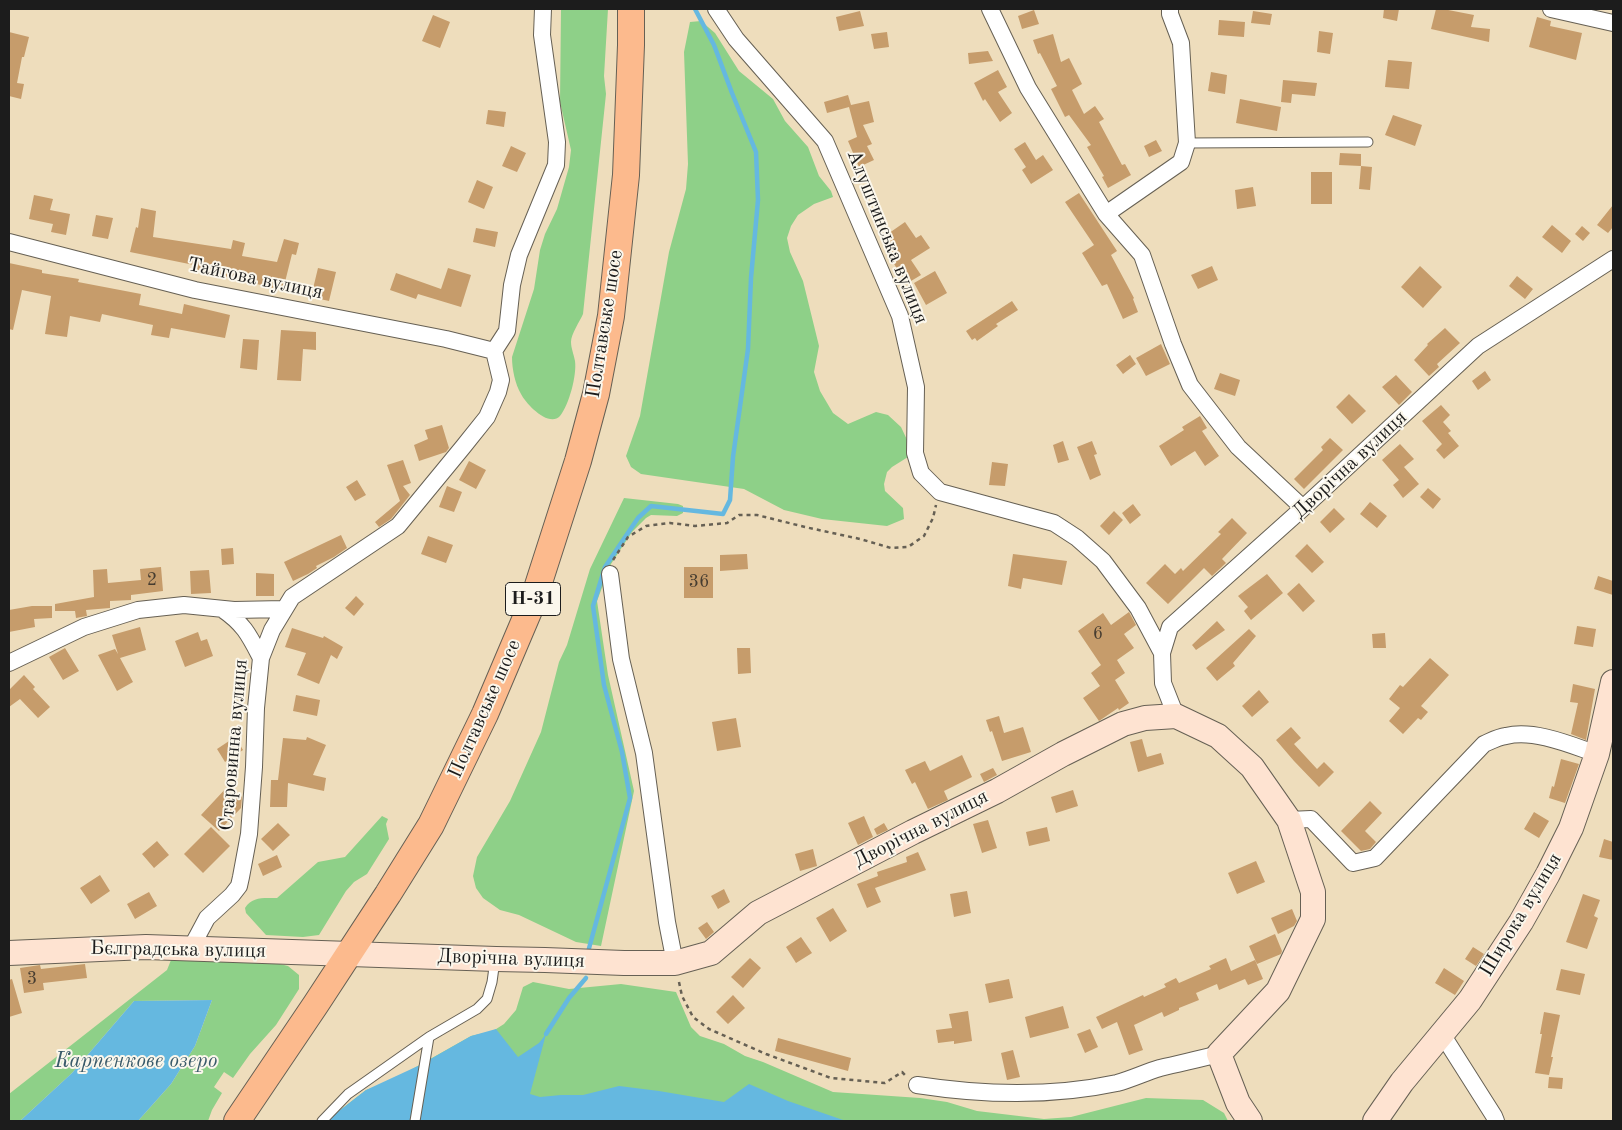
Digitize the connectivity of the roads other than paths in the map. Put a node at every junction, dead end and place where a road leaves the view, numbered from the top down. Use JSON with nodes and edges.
{"nodes":[{"id":1,"x":543,"y":9,"type":"edge"},
{"id":2,"x":631,"y":9,"type":"edge"},
{"id":3,"x":716,"y":9,"type":"edge"},
{"id":4,"x":990,"y":9,"type":"edge"},
{"id":5,"x":1170,"y":9,"type":"edge"},
{"id":6,"x":1551,"y":9,"type":"edge"},
{"id":7,"x":1613,"y":23,"type":"edge"},
{"id":8,"x":1368,"y":142,"type":"dead end"},
{"id":9,"x":1187,"y":143,"type":"junction"},
{"id":10,"x":1106,"y":214,"type":"junction"},
{"id":11,"x":9,"y":242,"type":"edge"},
{"id":12,"x":1613,"y":259,"type":"edge"},
{"id":13,"x":494,"y":352,"type":"junction"},
{"id":14,"x":1303,"y":508,"type":"junction"},
{"id":15,"x":610,"y":574,"type":"road end"},
{"id":16,"x":222,"y":609,"type":"junction"},
{"id":17,"x":284,"y":609,"type":"junction"},
{"id":18,"x":1162,"y":653,"type":"junction"},
{"id":19,"x":261,"y":658,"type":"junction"},
{"id":20,"x":9,"y":663,"type":"edge"},
{"id":21,"x":1613,"y":682,"type":"edge"},
{"id":22,"x":1176,"y":716,"type":"junction"},
{"id":23,"x":1597,"y":754,"type":"junction"},
{"id":24,"x":1289,"y":820,"type":"junction"},
{"id":25,"x":191,"y":948,"type":"junction"},
{"id":26,"x":9,"y":953,"type":"edge"},
{"id":27,"x":348,"y":954,"type":"junction"},
{"id":28,"x":496,"y":960,"type":"junction"},
{"id":29,"x":675,"y":963,"type":"junction"},
{"id":30,"x":1442,"y":1034,"type":"junction"},
{"id":31,"x":429,"y":1037,"type":"junction"},
{"id":32,"x":1219,"y":1054,"type":"junction"},
{"id":33,"x":917,"y":1085,"type":"road end"},
{"id":34,"x":238,"y":1121,"type":"edge"},
{"id":35,"x":322,"y":1121,"type":"edge"},
{"id":36,"x":415,"y":1121,"type":"edge"},
{"id":37,"x":1250,"y":1121,"type":"edge"},
{"id":38,"x":1374,"y":1121,"type":"edge"},
{"id":39,"x":1496,"y":1121,"type":"edge"}],
"edges":[{"from":1,"to":13,"type":"street"},
{"from":2,"to":27,"type":"main road","name":"Полтавське шосе","number":"Н-31"},
{"from":3,"to":18,"type":"street","name":"Алуштинська вулиця"},
{"from":4,"to":10,"type":"street"},
{"from":5,"to":9,"type":"street"},
{"from":6,"to":7,"type":"street"},
{"from":8,"to":9,"type":"lane"},
{"from":9,"to":10,"type":"street"},
{"from":10,"to":14,"type":"street"},
{"from":11,"to":13,"type":"street","name":"Тайгова вулиця"},
{"from":12,"to":14,"type":"street","name":"Дворічна вулиця"},
{"from":13,"to":17,"type":"street","name":"Старовинна вулиця"},
{"from":14,"to":18,"type":"street","name":"Дворічна вулиця"},
{"from":15,"to":29,"type":"street"},
{"from":16,"to":17,"type":"street"},
{"from":16,"to":19,"type":"street"},
{"from":16,"to":20,"type":"street"},
{"from":17,"to":19,"type":"street","name":"Старовинна вулиця"},
{"from":18,"to":22,"type":"street","name":"Дворічна вулиця"},
{"from":19,"to":25,"type":"street","name":"Старовинна вулиця"},
{"from":21,"to":23,"type":"street","name":"Широка вулиця"},
{"from":22,"to":24,"type":"street","name":"Дворічна вулиця"},
{"from":22,"to":29,"type":"street","name":"Дворічна вулиця"},
{"from":23,"to":24,"type":"street"},
{"from":23,"to":30,"type":"street","name":"Широка вулиця"},
{"from":24,"to":32,"type":"street","name":"Дворічна вулиця"},
{"from":25,"to":26,"type":"street","name":"Бєлградська вулиця"},
{"from":25,"to":27,"type":"street","name":"Бєлградська вулиця"},
{"from":27,"to":28,"type":"street","name":"Дворічна вулиця"},
{"from":27,"to":34,"type":"main road","name":"Полтавське шосе","number":"Н-31"},
{"from":28,"to":29,"type":"street","name":"Дворічна вулиця"},
{"from":28,"to":31,"type":"lane"},
{"from":30,"to":38,"type":"street","name":"Широка вулиця"},
{"from":30,"to":39,"type":"street"},
{"from":31,"to":35,"type":"lane"},
{"from":31,"to":36,"type":"lane"},
{"from":32,"to":33,"type":"street"},
{"from":32,"to":37,"type":"street"}]}
